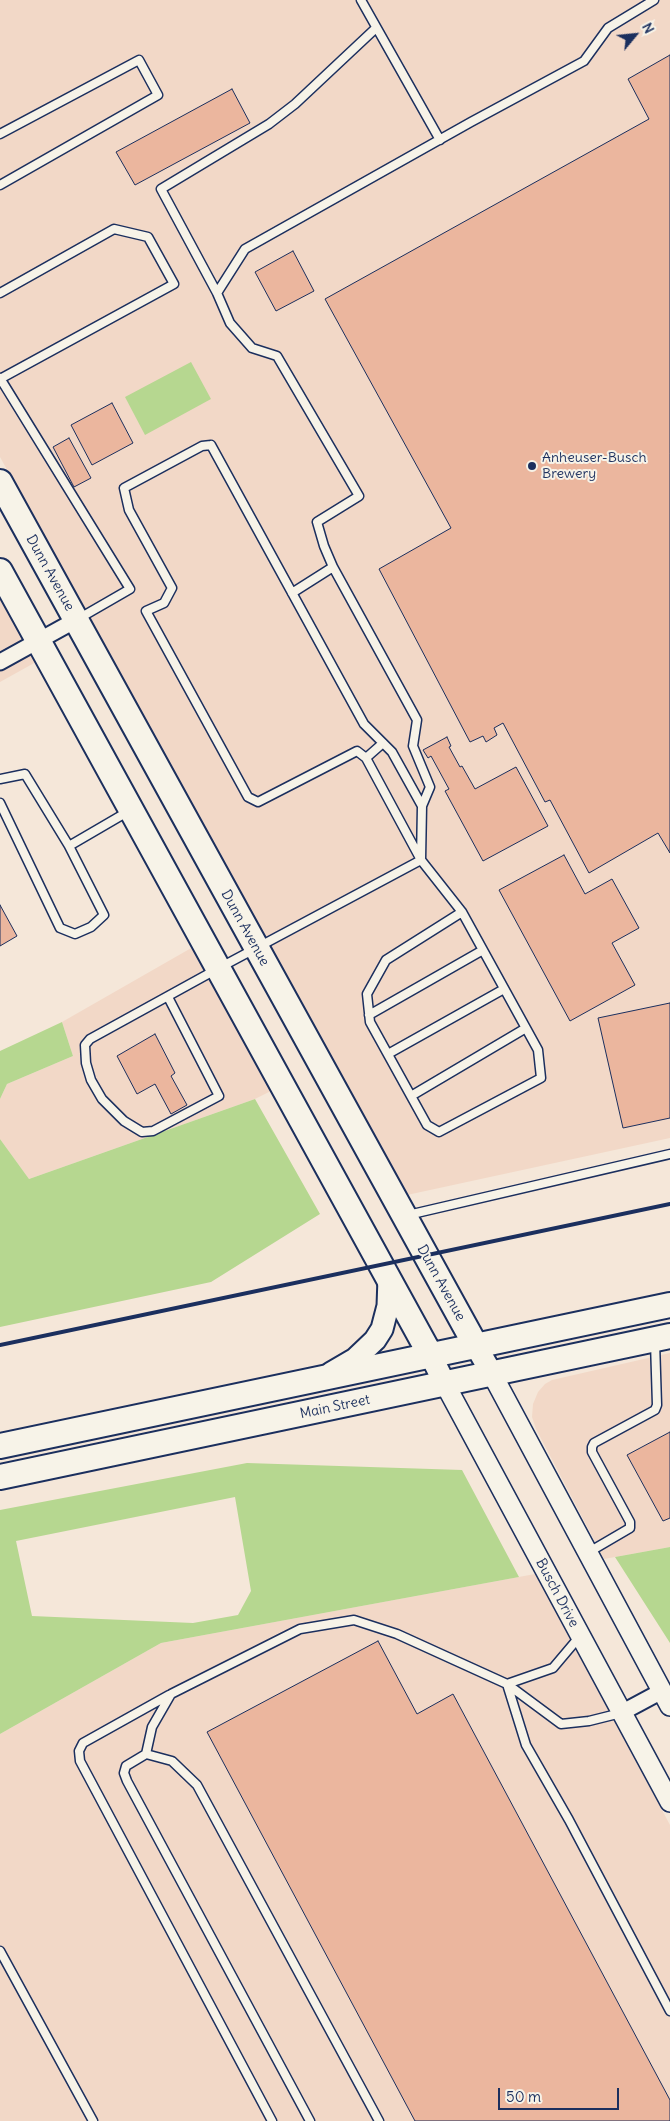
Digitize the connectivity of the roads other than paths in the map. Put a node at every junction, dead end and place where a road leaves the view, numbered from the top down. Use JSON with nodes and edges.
{"nodes":[{"id":1,"x":360,"y":0,"type":"edge"},
{"id":2,"x":654,"y":0,"type":"edge"},
{"id":3,"x":376,"y":28,"type":"junction"},
{"id":4,"x":0,"y":134,"type":"edge"},
{"id":5,"x":440,"y":140,"type":"junction"},
{"id":6,"x":0,"y":185,"type":"edge"},
{"id":7,"x":0,"y":293,"type":"edge"},
{"id":8,"x":217,"y":293,"type":"junction"},
{"id":9,"x":0,"y":378,"type":"edge"},
{"id":10,"x":0,"y":482,"type":"edge"},
{"id":11,"x":333,"y":567,"type":"junction"},
{"id":12,"x":0,"y":571,"type":"edge"},
{"id":13,"x":292,"y":593,"type":"junction"},
{"id":14,"x":76,"y":620,"type":"junction"},
{"id":15,"x":38,"y":641,"type":"junction"},
{"id":16,"x":0,"y":662,"type":"edge"},
{"id":17,"x":383,"y":743,"type":"junction"},
{"id":18,"x":366,"y":758,"type":"junction"},
{"id":19,"x":0,"y":779,"type":"edge"},
{"id":20,"x":0,"y":803,"type":"edge"},
{"id":21,"x":422,"y":806,"type":"junction"},
{"id":22,"x":131,"y":810,"type":"junction"},
{"id":23,"x":69,"y":846,"type":"junction"},
{"id":24,"x":421,"y":860,"type":"junction"},
{"id":25,"x":462,"y":912,"type":"junction"},
{"id":26,"x":256,"y":949,"type":"junction"},
{"id":27,"x":483,"y":950,"type":"junction"},
{"id":28,"x":219,"y":968,"type":"junction"},
{"id":29,"x":504,"y":989,"type":"junction"},
{"id":30,"x":168,"y":997,"type":"junction"},
{"id":31,"x":370,"y":1014,"type":"junction"},
{"id":32,"x":526,"y":1028,"type":"junction"},
{"id":33,"x":388,"y":1054,"type":"junction"},
{"id":34,"x":411,"y":1096,"type":"junction"},
{"id":35,"x":670,"y":1154,"type":"edge"},
{"id":36,"x":403,"y":1216,"type":"junction"},
{"id":37,"x":389,"y":1278,"type":"junction"},
{"id":38,"x":670,"y":1305,"type":"edge"},
{"id":39,"x":662,"y":1338,"type":"edge"},
{"id":40,"x":476,"y":1346,"type":"junction"},
{"id":41,"x":431,"y":1356,"type":"junction"},
{"id":42,"x":492,"y":1374,"type":"junction"},
{"id":43,"x":320,"y":1379,"type":"junction"},
{"id":44,"x":445,"y":1384,"type":"junction"},
{"id":45,"x":0,"y":1446,"type":"edge"},
{"id":46,"x":0,"y":1477,"type":"edge"},
{"id":47,"x":588,"y":1553,"type":"junction"},
{"id":48,"x":580,"y":1636,"type":"junction"},
{"id":49,"x":508,"y":1684,"type":"junction"},
{"id":50,"x":171,"y":1694,"type":"junction"},
{"id":51,"x":666,"y":1699,"type":"edge"},
{"id":52,"x":621,"y":1713,"type":"junction"},
{"id":53,"x":146,"y":1754,"type":"junction"},
{"id":54,"x":670,"y":1802,"type":"edge"},
{"id":55,"x":0,"y":1951,"type":"edge"},
{"id":56,"x":670,"y":2011,"type":"edge"},
{"id":57,"x":92,"y":2121,"type":"edge"},
{"id":58,"x":272,"y":2121,"type":"edge"},
{"id":59,"x":310,"y":2121,"type":"edge"},
{"id":60,"x":379,"y":2121,"type":"edge"}],
"edges":[{"from":1,"to":3,"type":"lane"},
{"from":2,"to":5,"type":"lane"},
{"from":3,"to":5,"type":"lane"},
{"from":3,"to":8,"type":"lane"},
{"from":4,"to":6,"type":"lane"},
{"from":5,"to":8,"type":"lane"},
{"from":7,"to":9,"type":"lane"},
{"from":8,"to":11,"type":"lane"},
{"from":9,"to":14,"type":"lane"},
{"from":10,"to":14,"type":"main road","name":"Dunn Avenue"},
{"from":11,"to":13,"type":"lane"},
{"from":11,"to":21,"type":"lane"},
{"from":12,"to":15,"type":"main road"},
{"from":13,"to":17,"type":"lane"},
{"from":13,"to":18,"type":"lane"},
{"from":14,"to":15,"type":"street"},
{"from":14,"to":26,"type":"main road","name":"Dunn Avenue"},
{"from":15,"to":16,"type":"street"},
{"from":15,"to":22,"type":"main road"},
{"from":17,"to":18,"type":"lane"},
{"from":17,"to":21,"type":"lane"},
{"from":18,"to":24,"type":"lane"},
{"from":19,"to":23,"type":"lane"},
{"from":20,"to":23,"type":"lane"},
{"from":21,"to":24,"type":"lane"},
{"from":22,"to":23,"type":"lane"},
{"from":22,"to":28,"type":"main road"},
{"from":24,"to":25,"type":"lane"},
{"from":24,"to":26,"type":"lane"},
{"from":25,"to":27,"type":"lane"},
{"from":25,"to":31,"type":"lane"},
{"from":26,"to":28,"type":"lane"},
{"from":26,"to":36,"type":"main road","name":"Dunn Avenue"},
{"from":27,"to":29,"type":"lane"},
{"from":27,"to":31,"type":"lane"},
{"from":28,"to":30,"type":"lane"},
{"from":28,"to":37,"type":"main road"},
{"from":29,"to":32,"type":"lane"},
{"from":29,"to":33,"type":"lane"},
{"from":30,"to":30,"type":"lane"},
{"from":31,"to":33,"type":"lane"},
{"from":32,"to":34,"type":"lane"},
{"from":32,"to":34,"type":"lane"},
{"from":33,"to":34,"type":"lane"},
{"from":35,"to":36,"type":"lane"},
{"from":36,"to":40,"type":"main road","name":"Dunn Avenue"},
{"from":37,"to":41,"type":"main road"},
{"from":37,"to":43,"type":"main road"},
{"from":38,"to":40,"type":"main road"},
{"from":39,"to":42,"type":"main road","name":"Main Street"},
{"from":39,"to":47,"type":"lane"},
{"from":40,"to":41,"type":"main road"},
{"from":40,"to":42,"type":"main road","name":"Dunn Avenue"},
{"from":41,"to":43,"type":"main road"},
{"from":41,"to":44,"type":"main road"},
{"from":42,"to":44,"type":"main road","name":"Main Street"},
{"from":42,"to":47,"type":"street"},
{"from":43,"to":45,"type":"main road"},
{"from":44,"to":46,"type":"main road","name":"Main Street"},
{"from":44,"to":48,"type":"street","name":"Busch Drive"},
{"from":47,"to":51,"type":"street"},
{"from":48,"to":49,"type":"lane"},
{"from":48,"to":52,"type":"street","name":"Busch Drive"},
{"from":49,"to":50,"type":"lane"},
{"from":49,"to":52,"type":"lane"},
{"from":49,"to":56,"type":"lane"},
{"from":50,"to":53,"type":"lane"},
{"from":50,"to":58,"type":"lane"},
{"from":51,"to":52,"type":"street"},
{"from":52,"to":54,"type":"street","name":"Busch Drive"},
{"from":53,"to":59,"type":"lane"},
{"from":53,"to":60,"type":"lane"},
{"from":55,"to":57,"type":"lane"}]}
